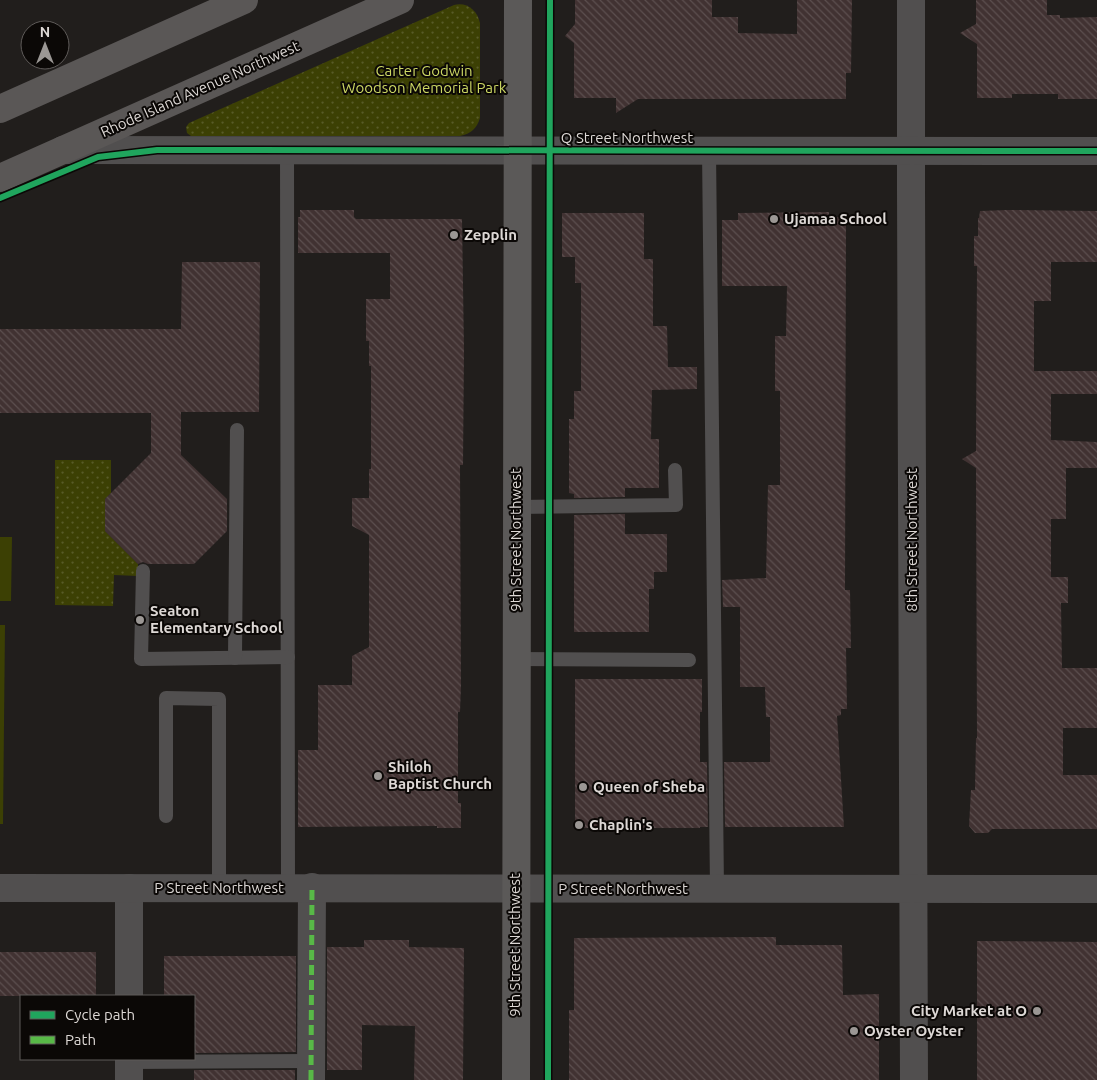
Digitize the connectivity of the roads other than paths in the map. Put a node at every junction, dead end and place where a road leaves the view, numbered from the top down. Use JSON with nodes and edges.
{"nodes":[{"id":1,"x":400,"y":0,"type":"edge"},
{"id":2,"x":518,"y":0,"type":"edge"},
{"id":3,"x":911,"y":0,"type":"edge"},
{"id":4,"x":234,"y":2,"type":"edge"},
{"id":5,"x":0,"y":109,"type":"edge"},
{"id":6,"x":63,"y":150,"type":"junction"},
{"id":7,"x":287,"y":150,"type":"junction"},
{"id":8,"x":709,"y":150,"type":"junction"},
{"id":9,"x":911,"y":150,"type":"junction"},
{"id":10,"x":517,"y":151,"type":"junction"},
{"id":11,"x":1097,"y":151,"type":"edge"},
{"id":12,"x":0,"y":178,"type":"edge"},
{"id":13,"x":237,"y":430,"type":"dead end"},
{"id":14,"x":675,"y":470,"type":"dead end"},
{"id":15,"x":516,"y":507,"type":"junction"},
{"id":16,"x":143,"y":571,"type":"dead end"},
{"id":17,"x":288,"y":657,"type":"junction"},
{"id":18,"x":235,"y":658,"type":"junction"},
{"id":19,"x":516,"y":659,"type":"junction"},
{"id":20,"x":689,"y":660,"type":"dead end"},
{"id":21,"x":166,"y":816,"type":"dead end"},
{"id":22,"x":219,"y":887,"type":"junction"},
{"id":23,"x":0,"y":888,"type":"edge"},
{"id":24,"x":129,"y":888,"type":"junction"},
{"id":25,"x":300,"y":888,"type":"junction"},
{"id":26,"x":515,"y":889,"type":"junction"},
{"id":27,"x":717,"y":889,"type":"junction"},
{"id":28,"x":914,"y":889,"type":"junction"},
{"id":29,"x":1097,"y":889,"type":"edge"},
{"id":30,"x":129,"y":995,"type":"edge"},
{"id":31,"x":129,"y":1067,"type":"edge"},
{"id":32,"x":311,"y":1071,"type":"edge"},
{"id":33,"x":516,"y":1080,"type":"edge"},
{"id":34,"x":914,"y":1080,"type":"edge"}],
"edges":[{"from":1,"to":6,"type":"highway","name":"Rhode Island Avenue Northwest"},
{"from":2,"to":10,"type":"main road","name":"9th Street Northwest"},
{"from":3,"to":9,"type":"street","name":"8th Street Northwest"},
{"from":4,"to":5,"type":"highway"},
{"from":6,"to":7,"type":"street","name":"Q Street Northwest"},
{"from":6,"to":12,"type":"highway","name":"Rhode Island Avenue Northwest"},
{"from":7,"to":10,"type":"street","name":"Q Street Northwest"},
{"from":7,"to":17,"type":"lane"},
{"from":8,"to":9,"type":"street","name":"Q Street Northwest"},
{"from":8,"to":10,"type":"street","name":"Q Street Northwest"},
{"from":8,"to":27,"type":"lane"},
{"from":9,"to":11,"type":"street","name":"Q Street Northwest"},
{"from":9,"to":28,"type":"street","name":"8th Street Northwest"},
{"from":10,"to":15,"type":"main road","name":"9th Street Northwest"},
{"from":13,"to":18,"type":"lane"},
{"from":14,"to":15,"type":"lane"},
{"from":15,"to":19,"type":"main road","name":"9th Street Northwest"},
{"from":16,"to":18,"type":"lane"},
{"from":17,"to":18,"type":"lane"},
{"from":17,"to":25,"type":"lane"},
{"from":19,"to":20,"type":"lane"},
{"from":19,"to":26,"type":"main road","name":"9th Street Northwest"},
{"from":21,"to":22,"type":"lane"},
{"from":22,"to":24,"type":"street","name":"P Street Northwest"},
{"from":22,"to":25,"type":"street","name":"P Street Northwest"},
{"from":23,"to":24,"type":"street","name":"P Street Northwest"},
{"from":24,"to":30,"type":"street"},
{"from":25,"to":26,"type":"street","name":"P Street Northwest"},
{"from":25,"to":32,"type":"street"},
{"from":26,"to":27,"type":"street","name":"P Street Northwest"},
{"from":26,"to":33,"type":"main road","name":"9th Street Northwest"},
{"from":27,"to":28,"type":"street","name":"P Street Northwest"},
{"from":28,"to":29,"type":"street","name":"P Street Northwest"},
{"from":28,"to":34,"type":"street","name":"8th Street Northwest"},
{"from":31,"to":32,"type":"lane"}]}
